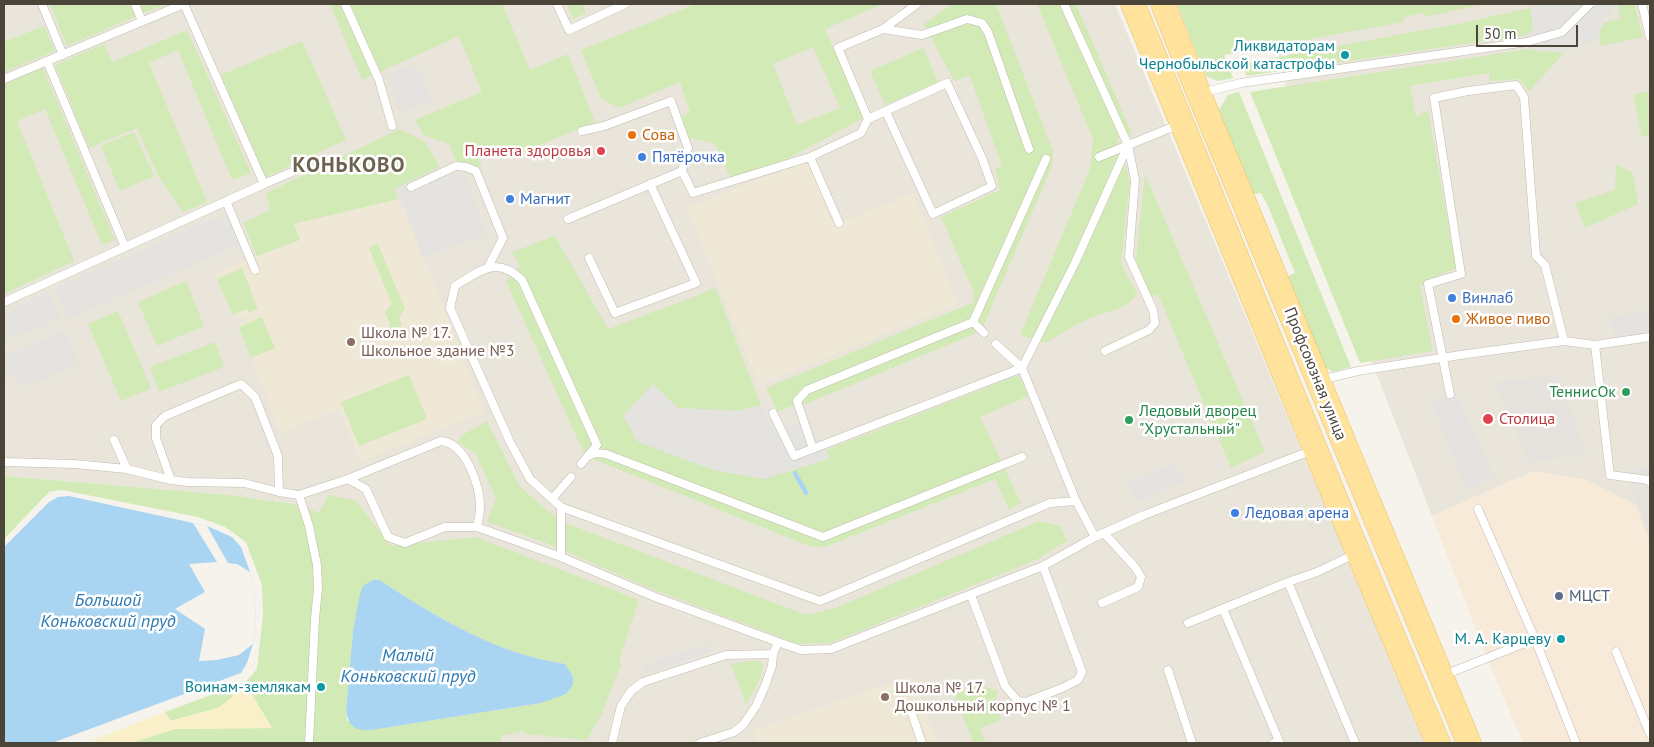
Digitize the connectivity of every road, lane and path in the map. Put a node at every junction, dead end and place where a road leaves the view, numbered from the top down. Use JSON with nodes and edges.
{"nodes":[{"id":1,"x":42,"y":4,"type":"edge"},
{"id":2,"x":135,"y":4,"type":"edge"},
{"id":3,"x":184,"y":4,"type":"edge"},
{"id":4,"x":346,"y":4,"type":"edge"},
{"id":5,"x":557,"y":4,"type":"edge"},
{"id":6,"x":625,"y":4,"type":"edge"},
{"id":7,"x":917,"y":4,"type":"edge"},
{"id":8,"x":1064,"y":4,"type":"edge"},
{"id":9,"x":1133,"y":4,"type":"edge"},
{"id":10,"x":1163,"y":4,"type":"edge"},
{"id":11,"x":1590,"y":4,"type":"edge"},
{"id":12,"x":1642,"y":4,"type":"edge"},
{"id":13,"x":142,"y":21,"type":"junction"},
{"id":14,"x":883,"y":29,"type":"junction"},
{"id":15,"x":1650,"y":37,"type":"edge"},
{"id":16,"x":63,"y":55,"type":"junction"},
{"id":17,"x":47,"y":61,"type":"junction"},
{"id":18,"x":4,"y":79,"type":"edge"},
{"id":19,"x":1199,"y":94,"type":"junction"},
{"id":20,"x":886,"y":112,"type":"junction"},
{"id":21,"x":868,"y":119,"type":"junction"},
{"id":22,"x":1182,"y":123,"type":"junction"},
{"id":23,"x":392,"y":126,"type":"dead end"},
{"id":24,"x":582,"y":131,"type":"dead end"},
{"id":25,"x":1128,"y":145,"type":"junction"},
{"id":26,"x":1029,"y":149,"type":"dead end"},
{"id":27,"x":810,"y":157,"type":"junction"},
{"id":28,"x":1099,"y":157,"type":"dead end"},
{"id":29,"x":1046,"y":159,"type":"dead end"},
{"id":30,"x":682,"y":171,"type":"junction"},
{"id":31,"x":290,"y":173,"type":"dead end"},
{"id":32,"x":264,"y":184,"type":"junction"},
{"id":33,"x":650,"y":184,"type":"junction"},
{"id":34,"x":411,"y":187,"type":"dead end"},
{"id":35,"x":226,"y":200,"type":"junction"},
{"id":36,"x":568,"y":218,"type":"dead end"},
{"id":37,"x":839,"y":223,"type":"dead end"},
{"id":38,"x":125,"y":247,"type":"junction"},
{"id":39,"x":589,"y":258,"type":"dead end"},
{"id":40,"x":488,"y":267,"type":"junction"},
{"id":41,"x":255,"y":270,"type":"dead end"},
{"id":42,"x":4,"y":302,"type":"edge"},
{"id":43,"x":973,"y":322,"type":"junction"},
{"id":44,"x":984,"y":333,"type":"dead end"},
{"id":45,"x":1650,"y":337,"type":"edge"},
{"id":46,"x":1564,"y":341,"type":"junction"},
{"id":47,"x":996,"y":344,"type":"dead end"},
{"id":48,"x":1595,"y":345,"type":"junction"},
{"id":49,"x":1105,"y":351,"type":"dead end"},
{"id":50,"x":1444,"y":357,"type":"junction"},
{"id":51,"x":1022,"y":368,"type":"junction"},
{"id":52,"x":1318,"y":380,"type":"junction"},
{"id":53,"x":1450,"y":394,"type":"dead end"},
{"id":54,"x":773,"y":413,"type":"dead end"},
{"id":55,"x":114,"y":440,"type":"dead end"},
{"id":56,"x":813,"y":448,"type":"junction"},
{"id":57,"x":1315,"y":449,"type":"junction"},
{"id":58,"x":587,"y":457,"type":"junction"},
{"id":59,"x":1022,"y":457,"type":"dead end"},
{"id":60,"x":4,"y":462,"type":"edge"},
{"id":61,"x":581,"y":464,"type":"dead end"},
{"id":62,"x":127,"y":469,"type":"junction"},
{"id":63,"x":571,"y":477,"type":"dead end"},
{"id":64,"x":348,"y":479,"type":"junction"},
{"id":65,"x":171,"y":480,"type":"junction"},
{"id":66,"x":1650,"y":482,"type":"edge"},
{"id":67,"x":279,"y":492,"type":"junction"},
{"id":68,"x":299,"y":495,"type":"junction"},
{"id":69,"x":552,"y":499,"type":"junction"},
{"id":70,"x":1076,"y":501,"type":"junction"},
{"id":71,"x":561,"y":507,"type":"junction"},
{"id":72,"x":1478,"y":510,"type":"dead end"},
{"id":73,"x":477,"y":527,"type":"junction"},
{"id":74,"x":1104,"y":533,"type":"junction"},
{"id":75,"x":1095,"y":537,"type":"junction"},
{"id":76,"x":1358,"y":553,"type":"junction"},
{"id":77,"x":561,"y":557,"type":"junction"},
{"id":78,"x":1043,"y":566,"type":"junction"},
{"id":79,"x":1288,"y":582,"type":"junction"},
{"id":80,"x":971,"y":595,"type":"junction"},
{"id":81,"x":1102,"y":602,"type":"dead end"},
{"id":82,"x":1223,"y":609,"type":"junction"},
{"id":83,"x":1188,"y":623,"type":"dead end"},
{"id":84,"x":1535,"y":639,"type":"junction"},
{"id":85,"x":778,"y":642,"type":"junction"},
{"id":86,"x":1616,"y":652,"type":"dead end"},
{"id":87,"x":773,"y":654,"type":"junction"},
{"id":88,"x":1168,"y":670,"type":"dead end"},
{"id":89,"x":1440,"y":676,"type":"junction"},
{"id":90,"x":910,"y":708,"type":"dead end"},
{"id":91,"x":1650,"y":734,"type":"edge"},
{"id":92,"x":309,"y":743,"type":"edge"},
{"id":93,"x":612,"y":743,"type":"edge"},
{"id":94,"x":700,"y":743,"type":"edge"},
{"id":95,"x":922,"y":743,"type":"edge"},
{"id":96,"x":1192,"y":743,"type":"edge"},
{"id":97,"x":1274,"y":743,"type":"edge"},
{"id":98,"x":1356,"y":743,"type":"edge"},
{"id":99,"x":1438,"y":743,"type":"edge"},
{"id":100,"x":1469,"y":743,"type":"edge"},
{"id":101,"x":1576,"y":743,"type":"edge"}],
"edges":[{"from":1,"to":16,"type":"lane"},
{"from":2,"to":13,"type":"lane"},
{"from":3,"to":13,"type":"lane"},
{"from":3,"to":32,"type":"lane"},
{"from":4,"to":23,"type":"lane"},
{"from":5,"to":6,"type":"lane"},
{"from":7,"to":14,"type":"lane"},
{"from":8,"to":25,"type":"lane"},
{"from":9,"to":22,"type":"main road","name":"Профсоюзная улица"},
{"from":10,"to":19,"type":"main road","name":"Профсоюзная улица"},
{"from":11,"to":19,"type":"lane"},
{"from":12,"to":15,"type":"lane"},
{"from":13,"to":16,"type":"lane"},
{"from":14,"to":21,"type":"lane"},
{"from":14,"to":26,"type":"lane"},
{"from":16,"to":17,"type":"lane"},
{"from":17,"to":18,"type":"lane"},
{"from":17,"to":38,"type":"lane"},
{"from":19,"to":52,"type":"main road","name":"Профсоюзная улица"},
{"from":20,"to":20,"type":"lane"},
{"from":20,"to":21,"type":"lane"},
{"from":21,"to":27,"type":"lane"},
{"from":22,"to":25,"type":"lane"},
{"from":22,"to":57,"type":"main road","name":"Профсоюзная улица"},
{"from":24,"to":30,"type":"lane"},
{"from":25,"to":28,"type":"lane"},
{"from":25,"to":49,"type":"lane"},
{"from":25,"to":51,"type":"lane"},
{"from":27,"to":30,"type":"lane"},
{"from":27,"to":37,"type":"lane"},
{"from":29,"to":43,"type":"lane"},
{"from":30,"to":33,"type":"lane"},
{"from":31,"to":32,"type":"lane"},
{"from":32,"to":35,"type":"lane"},
{"from":33,"to":36,"type":"lane"},
{"from":33,"to":39,"type":"lane"},
{"from":34,"to":40,"type":"lane"},
{"from":35,"to":38,"type":"lane"},
{"from":35,"to":41,"type":"lane"},
{"from":38,"to":42,"type":"lane"},
{"from":40,"to":58,"type":"lane"},
{"from":40,"to":69,"type":"lane"},
{"from":43,"to":44,"type":"lane"},
{"from":43,"to":56,"type":"lane"},
{"from":45,"to":48,"type":"lane"},
{"from":46,"to":48,"type":"lane"},
{"from":46,"to":50,"type":"lane"},
{"from":46,"to":50,"type":"lane"},
{"from":47,"to":51,"type":"lane"},
{"from":48,"to":66,"type":"lane"},
{"from":50,"to":52,"type":"lane"},
{"from":50,"to":53,"type":"lane"},
{"from":51,"to":56,"type":"lane"},
{"from":51,"to":70,"type":"lane"},
{"from":52,"to":89,"type":"main road","name":"Профсоюзная улица"},
{"from":54,"to":56,"type":"lane"},
{"from":55,"to":62,"type":"lane"},
{"from":57,"to":74,"type":"lane"},
{"from":57,"to":76,"type":"main road","name":"Профсоюзная улица"},
{"from":58,"to":59,"type":"lane"},
{"from":58,"to":61,"type":"lane"},
{"from":60,"to":62,"type":"lane"},
{"from":62,"to":65,"type":"lane"},
{"from":63,"to":69,"type":"lane"},
{"from":64,"to":68,"type":"lane"},
{"from":64,"to":73,"type":"lane"},
{"from":64,"to":73,"type":"lane"},
{"from":65,"to":67,"type":"lane"},
{"from":65,"to":67,"type":"lane"},
{"from":67,"to":68,"type":"lane"},
{"from":68,"to":92,"type":"lane"},
{"from":69,"to":71,"type":"lane"},
{"from":70,"to":71,"type":"lane"},
{"from":70,"to":75,"type":"lane"},
{"from":71,"to":77,"type":"lane"},
{"from":72,"to":84,"type":"lane"},
{"from":73,"to":77,"type":"lane"},
{"from":74,"to":75,"type":"lane"},
{"from":74,"to":81,"type":"lane"},
{"from":75,"to":78,"type":"lane"},
{"from":76,"to":79,"type":"lane"},
{"from":76,"to":99,"type":"main road","name":"Профсоюзная улица"},
{"from":77,"to":85,"type":"lane"},
{"from":78,"to":80,"type":"lane"},
{"from":78,"to":80,"type":"lane"},
{"from":79,"to":82,"type":"lane"},
{"from":79,"to":98,"type":"lane"},
{"from":80,"to":85,"type":"lane"},
{"from":82,"to":83,"type":"lane"},
{"from":82,"to":97,"type":"lane"},
{"from":84,"to":89,"type":"lane"},
{"from":84,"to":101,"type":"lane"},
{"from":85,"to":87,"type":"lane"},
{"from":86,"to":91,"type":"lane"},
{"from":87,"to":93,"type":"lane"},
{"from":87,"to":94,"type":"lane"},
{"from":88,"to":96,"type":"lane"},
{"from":89,"to":100,"type":"main road","name":"Профсоюзная улица"},
{"from":90,"to":95,"type":"lane"}]}
